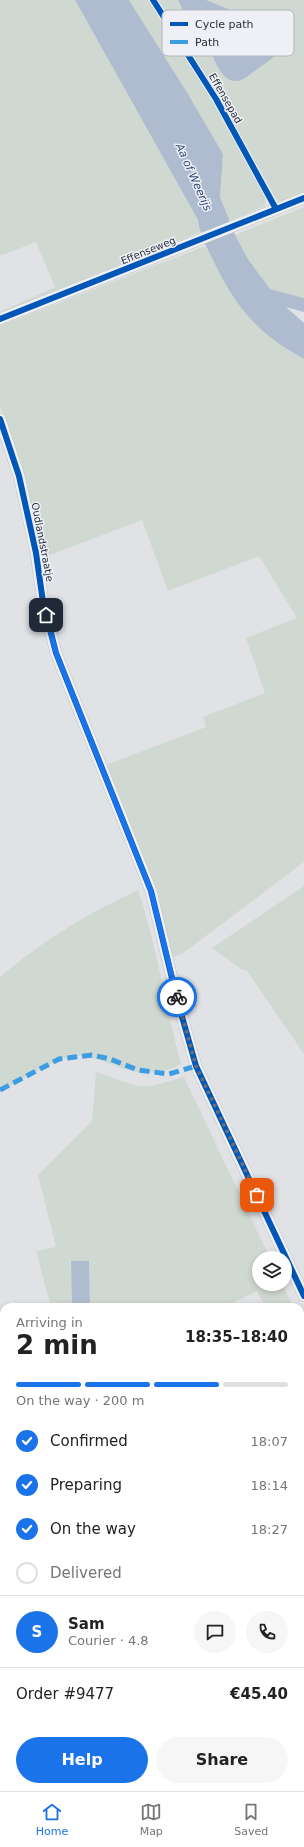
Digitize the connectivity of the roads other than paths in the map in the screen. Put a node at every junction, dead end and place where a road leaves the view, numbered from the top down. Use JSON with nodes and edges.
{"nodes":[{"id":1,"x":304,"y":198,"type":"edge"},
{"id":2,"x":0,"y":319,"type":"edge"},
{"id":3,"x":0,"y":419,"type":"edge"},
{"id":4,"x":304,"y":1296,"type":"edge"}],
"edges":[{"from":1,"to":2,"type":"street","name":"Effenseweg"},
{"from":3,"to":4,"type":"street","name":"Oudlandstraatje"}]}
